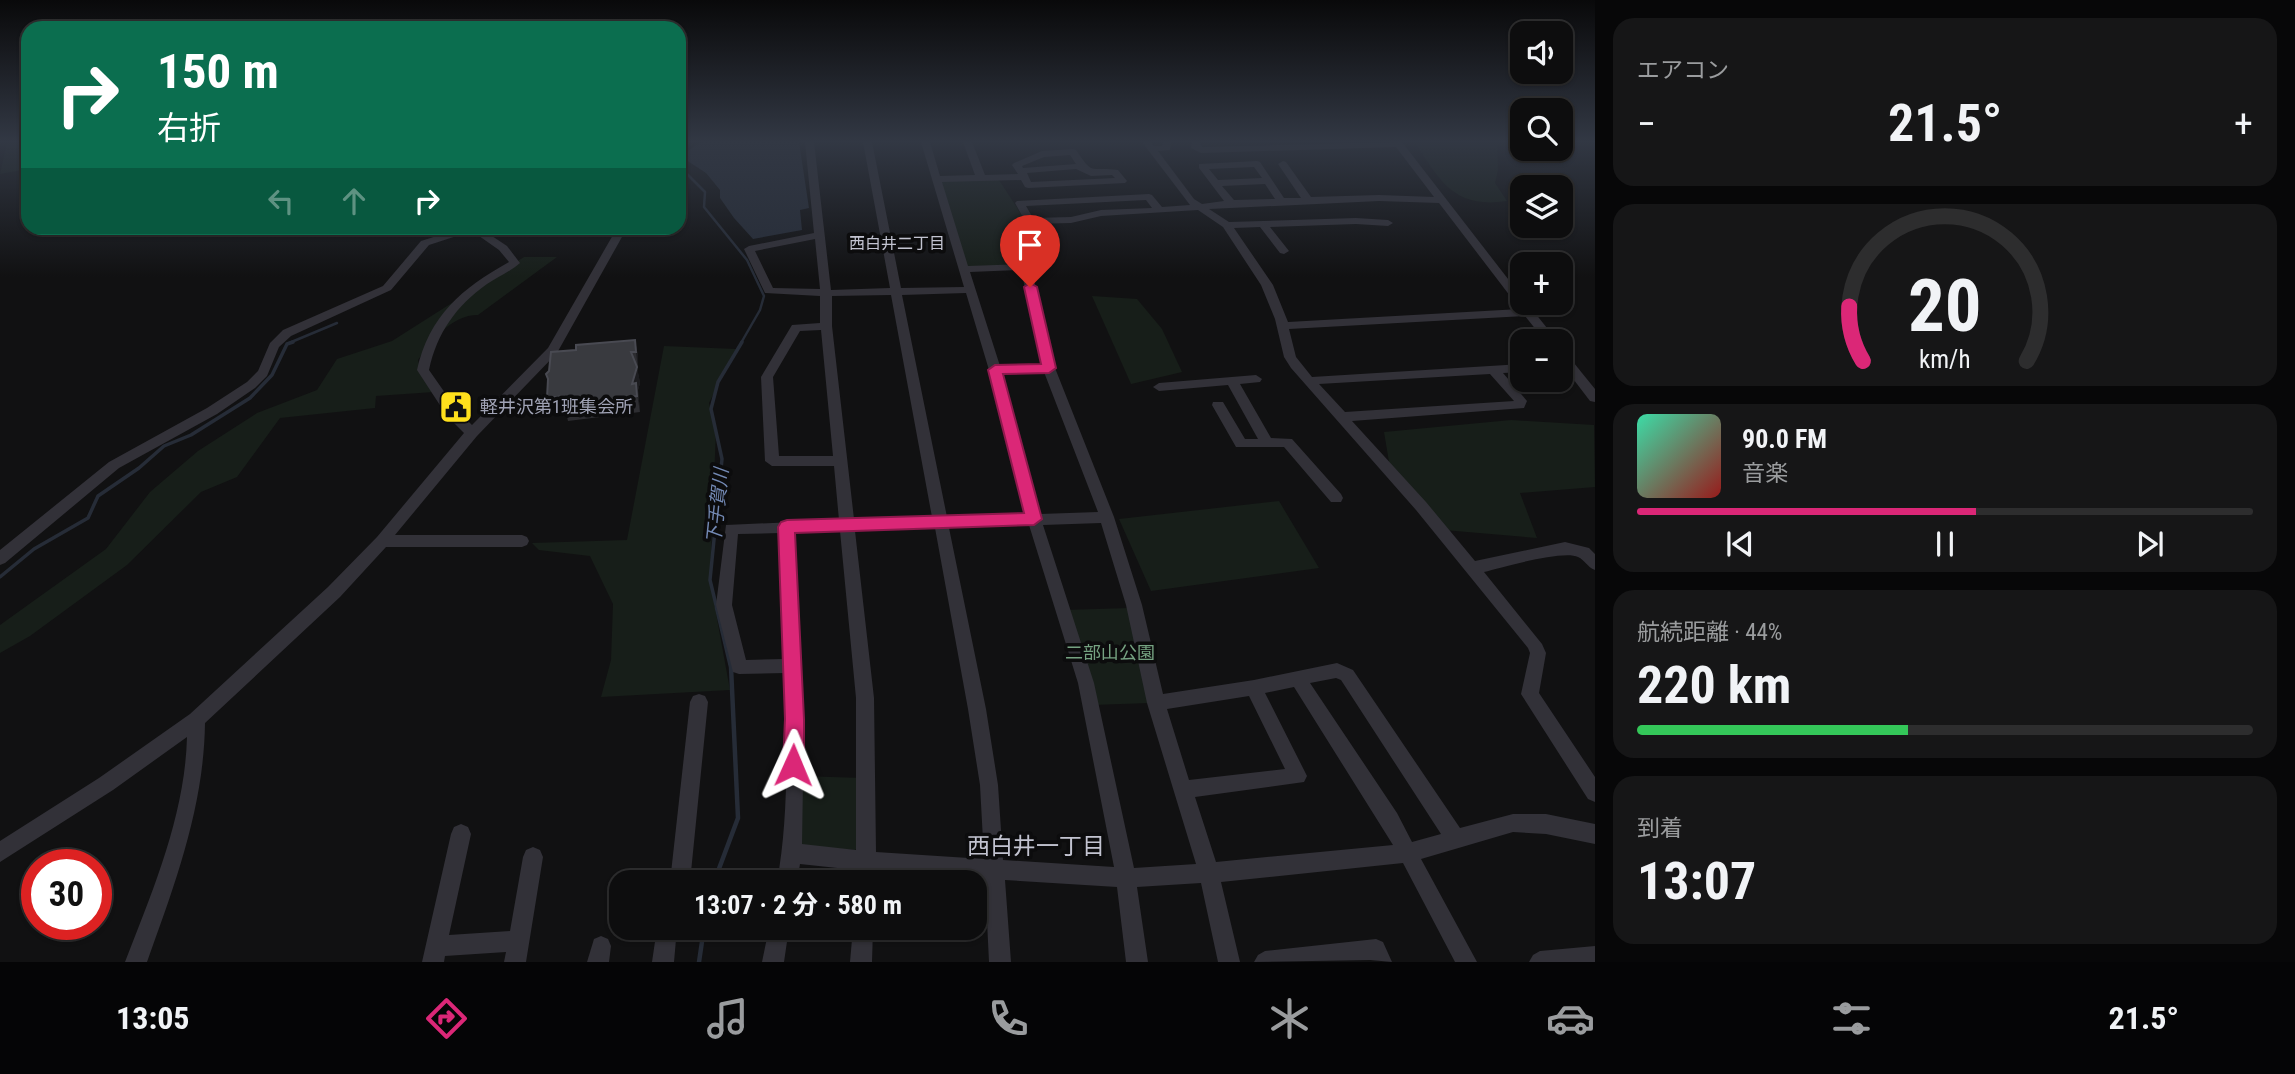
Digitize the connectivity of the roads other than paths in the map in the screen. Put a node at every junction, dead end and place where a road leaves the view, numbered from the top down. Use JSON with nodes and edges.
{"nodes":[{"id":1,"x":813,"y":187,"type":"edge"},
{"id":2,"x":876,"y":187,"type":"edge"},
{"id":3,"x":937,"y":187,"type":"edge"},
{"id":4,"x":1178,"y":187,"type":"edge"},
{"id":5,"x":1218,"y":187,"type":"edge"},
{"id":6,"x":1272,"y":187,"type":"edge"},
{"id":7,"x":1299,"y":187,"type":"edge"},
{"id":8,"x":1431,"y":187,"type":"edge"},
{"id":9,"x":1357,"y":199,"type":"junction"},
{"id":10,"x":1308,"y":200,"type":"junction"},
{"id":11,"x":1441,"y":200,"type":"junction"},
{"id":12,"x":1281,"y":201,"type":"junction"},
{"id":13,"x":1231,"y":203,"type":"junction"},
{"id":14,"x":1199,"y":207,"type":"junction"},
{"id":15,"x":1160,"y":211,"type":"junction"},
{"id":16,"x":1374,"y":221,"type":"junction"},
{"id":17,"x":1388,"y":223,"type":"dead end"},
{"id":18,"x":1263,"y":224,"type":"junction"},
{"id":19,"x":1227,"y":225,"type":"junction"},
{"id":20,"x":450,"y":235,"type":"edge"},
{"id":21,"x":483,"y":235,"type":"edge"},
{"id":22,"x":618,"y":235,"type":"edge"},
{"id":23,"x":818,"y":235,"type":"junction"},
{"id":24,"x":1284,"y":251,"type":"dead end"},
{"id":25,"x":963,"y":269,"type":"junction"},
{"id":26,"x":1510,"y":288,"type":"edge"},
{"id":27,"x":969,"y":290,"type":"junction"},
{"id":28,"x":897,"y":292,"type":"junction"},
{"id":29,"x":826,"y":293,"type":"junction"},
{"id":30,"x":1510,"y":313,"type":"edge"},
{"id":31,"x":1531,"y":315,"type":"edge"},
{"id":32,"x":826,"y":326,"type":"junction"},
{"id":33,"x":1283,"y":326,"type":"junction"},
{"id":34,"x":1542,"y":329,"type":"edge"},
{"id":35,"x":1049,"y":368,"type":"junction"},
{"id":36,"x":1510,"y":368,"type":"edge"},
{"id":37,"x":1492,"y":369,"type":"junction"},
{"id":38,"x":995,"y":370,"type":"junction"},
{"id":39,"x":1573,"y":376,"type":"edge"},
{"id":40,"x":1256,"y":379,"type":"dead end"},
{"id":41,"x":1232,"y":381,"type":"junction"},
{"id":42,"x":1309,"y":381,"type":"junction"},
{"id":43,"x":1159,"y":387,"type":"dead end"},
{"id":44,"x":1595,"y":398,"type":"edge"},
{"id":45,"x":1218,"y":405,"type":"dead end"},
{"id":46,"x":1341,"y":417,"type":"junction"},
{"id":47,"x":472,"y":433,"type":"junction"},
{"id":48,"x":1268,"y":443,"type":"junction"},
{"id":49,"x":840,"y":461,"type":"junction"},
{"id":50,"x":1336,"y":498,"type":"dead end"},
{"id":51,"x":1107,"y":517,"type":"junction"},
{"id":52,"x":1034,"y":519,"type":"junction"},
{"id":53,"x":941,"y":524,"type":"junction"},
{"id":54,"x":847,"y":526,"type":"junction"},
{"id":55,"x":787,"y":527,"type":"junction"},
{"id":56,"x":382,"y":541,"type":"junction"},
{"id":57,"x":522,"y":541,"type":"dead end"},
{"id":58,"x":0,"y":559,"type":"edge"},
{"id":59,"x":1595,"y":564,"type":"edge"},
{"id":60,"x":1472,"y":568,"type":"junction"},
{"id":61,"x":792,"y":666,"type":"junction"},
{"id":62,"x":1298,"y":679,"type":"junction"},
{"id":63,"x":1254,"y":688,"type":"junction"},
{"id":64,"x":699,"y":702,"type":"dead end"},
{"id":65,"x":1156,"y":703,"type":"junction"},
{"id":66,"x":196,"y":720,"type":"junction"},
{"id":67,"x":1182,"y":790,"type":"junction"},
{"id":68,"x":1595,"y":793,"type":"edge"},
{"id":69,"x":461,"y":834,"type":"dead end"},
{"id":70,"x":1595,"y":834,"type":"edge"},
{"id":71,"x":1457,"y":840,"type":"junction"},
{"id":72,"x":0,"y":852,"type":"edge"},
{"id":73,"x":792,"y":853,"type":"junction"},
{"id":74,"x":1408,"y":853,"type":"junction"},
{"id":75,"x":533,"y":857,"type":"dead end"},
{"id":76,"x":867,"y":861,"type":"junction"},
{"id":77,"x":681,"y":870,"type":"edge"},
{"id":78,"x":789,"y":870,"type":"edge"},
{"id":79,"x":867,"y":870,"type":"edge"},
{"id":80,"x":995,"y":870,"type":"junction"},
{"id":81,"x":1209,"y":873,"type":"junction"},
{"id":82,"x":1126,"y":878,"type":"junction"},
{"id":83,"x":666,"y":940,"type":"edge"},
{"id":84,"x":777,"y":940,"type":"edge"},
{"id":85,"x":862,"y":940,"type":"edge"},
{"id":86,"x":517,"y":952,"type":"edge"},
{"id":87,"x":435,"y":954,"type":"edge"},
{"id":88,"x":1595,"y":957,"type":"edge"},
{"id":89,"x":1555,"y":961,"type":"edge"},
{"id":90,"x":136,"y":962,"type":"edge"},
{"id":91,"x":663,"y":962,"type":"edge"},
{"id":92,"x":773,"y":962,"type":"edge"},
{"id":93,"x":861,"y":962,"type":"edge"},
{"id":94,"x":1000,"y":962,"type":"edge"},
{"id":95,"x":1137,"y":962,"type":"edge"},
{"id":96,"x":1229,"y":962,"type":"edge"},
{"id":97,"x":1265,"y":962,"type":"edge"},
{"id":98,"x":1381,"y":962,"type":"edge"},
{"id":99,"x":1466,"y":962,"type":"edge"}],
"edges":[{"from":1,"to":23,"type":"street"},
{"from":2,"to":28,"type":"street"},
{"from":3,"to":25,"type":"street"},
{"from":4,"to":14,"type":"street"},
{"from":5,"to":13,"type":"street"},
{"from":6,"to":12,"type":"street"},
{"from":7,"to":10,"type":"street"},
{"from":8,"to":11,"type":"street"},
{"from":9,"to":10,"type":"street"},
{"from":9,"to":11,"type":"street"},
{"from":9,"to":16,"type":"street"},
{"from":10,"to":12,"type":"street"},
{"from":11,"to":26,"type":"street"},
{"from":12,"to":13,"type":"street"},
{"from":13,"to":14,"type":"street"},
{"from":14,"to":15,"type":"street"},
{"from":14,"to":19,"type":"street"},
{"from":15,"to":15,"type":"street"},
{"from":16,"to":17,"type":"street"},
{"from":16,"to":18,"type":"street"},
{"from":18,"to":19,"type":"street"},
{"from":18,"to":24,"type":"street"},
{"from":19,"to":33,"type":"street"},
{"from":20,"to":58,"type":"street"},
{"from":21,"to":47,"type":"street"},
{"from":22,"to":47,"type":"street"},
{"from":23,"to":29,"type":"street"},
{"from":23,"to":29,"type":"street"},
{"from":25,"to":27,"type":"street"},
{"from":25,"to":35,"type":"street"},
{"from":27,"to":28,"type":"street"},
{"from":27,"to":38,"type":"street"},
{"from":28,"to":29,"type":"street"},
{"from":28,"to":53,"type":"street"},
{"from":29,"to":32,"type":"street"},
{"from":30,"to":33,"type":"street"},
{"from":31,"to":34,"type":"street"},
{"from":32,"to":49,"type":"street"},
{"from":32,"to":49,"type":"street"},
{"from":33,"to":42,"type":"street"},
{"from":35,"to":38,"type":"street"},
{"from":35,"to":51,"type":"street"},
{"from":36,"to":37,"type":"street"},
{"from":37,"to":42,"type":"street"},
{"from":37,"to":46,"type":"street"},
{"from":38,"to":52,"type":"street"},
{"from":39,"to":44,"type":"street"},
{"from":40,"to":41,"type":"street"},
{"from":41,"to":43,"type":"street"},
{"from":41,"to":48,"type":"street"},
{"from":42,"to":46,"type":"street"},
{"from":45,"to":48,"type":"street"},
{"from":46,"to":60,"type":"street"},
{"from":47,"to":56,"type":"street"},
{"from":48,"to":50,"type":"street"},
{"from":49,"to":54,"type":"street"},
{"from":51,"to":52,"type":"street"},
{"from":51,"to":65,"type":"street"},
{"from":52,"to":53,"type":"street"},
{"from":52,"to":82,"type":"street"},
{"from":53,"to":54,"type":"street"},
{"from":53,"to":80,"type":"street"},
{"from":54,"to":55,"type":"street"},
{"from":54,"to":76,"type":"street"},
{"from":55,"to":61,"type":"street"},
{"from":55,"to":61,"type":"street"},
{"from":56,"to":57,"type":"street"},
{"from":56,"to":66,"type":"street"},
{"from":59,"to":60,"type":"street"},
{"from":60,"to":68,"type":"street"},
{"from":61,"to":73,"type":"street"},
{"from":62,"to":63,"type":"street"},
{"from":62,"to":71,"type":"street"},
{"from":62,"to":74,"type":"street"},
{"from":63,"to":65,"type":"street"},
{"from":63,"to":67,"type":"street"},
{"from":64,"to":77,"type":"street"},
{"from":65,"to":67,"type":"street"},
{"from":66,"to":72,"type":"street"},
{"from":66,"to":90,"type":"street"},
{"from":67,"to":81,"type":"street"},
{"from":69,"to":87,"type":"street"},
{"from":70,"to":71,"type":"street"},
{"from":71,"to":74,"type":"street"},
{"from":73,"to":76,"type":"street"},
{"from":73,"to":78,"type":"street"},
{"from":74,"to":81,"type":"street"},
{"from":74,"to":99,"type":"street"},
{"from":75,"to":86,"type":"street"},
{"from":76,"to":79,"type":"street"},
{"from":76,"to":80,"type":"street"},
{"from":80,"to":82,"type":"street"},
{"from":80,"to":94,"type":"street"},
{"from":81,"to":82,"type":"street"},
{"from":81,"to":96,"type":"street"},
{"from":82,"to":95,"type":"street"},
{"from":83,"to":91,"type":"street"},
{"from":84,"to":92,"type":"street"},
{"from":85,"to":93,"type":"street"},
{"from":86,"to":87,"type":"street"},
{"from":88,"to":89,"type":"street"},
{"from":97,"to":98,"type":"street"}]}
